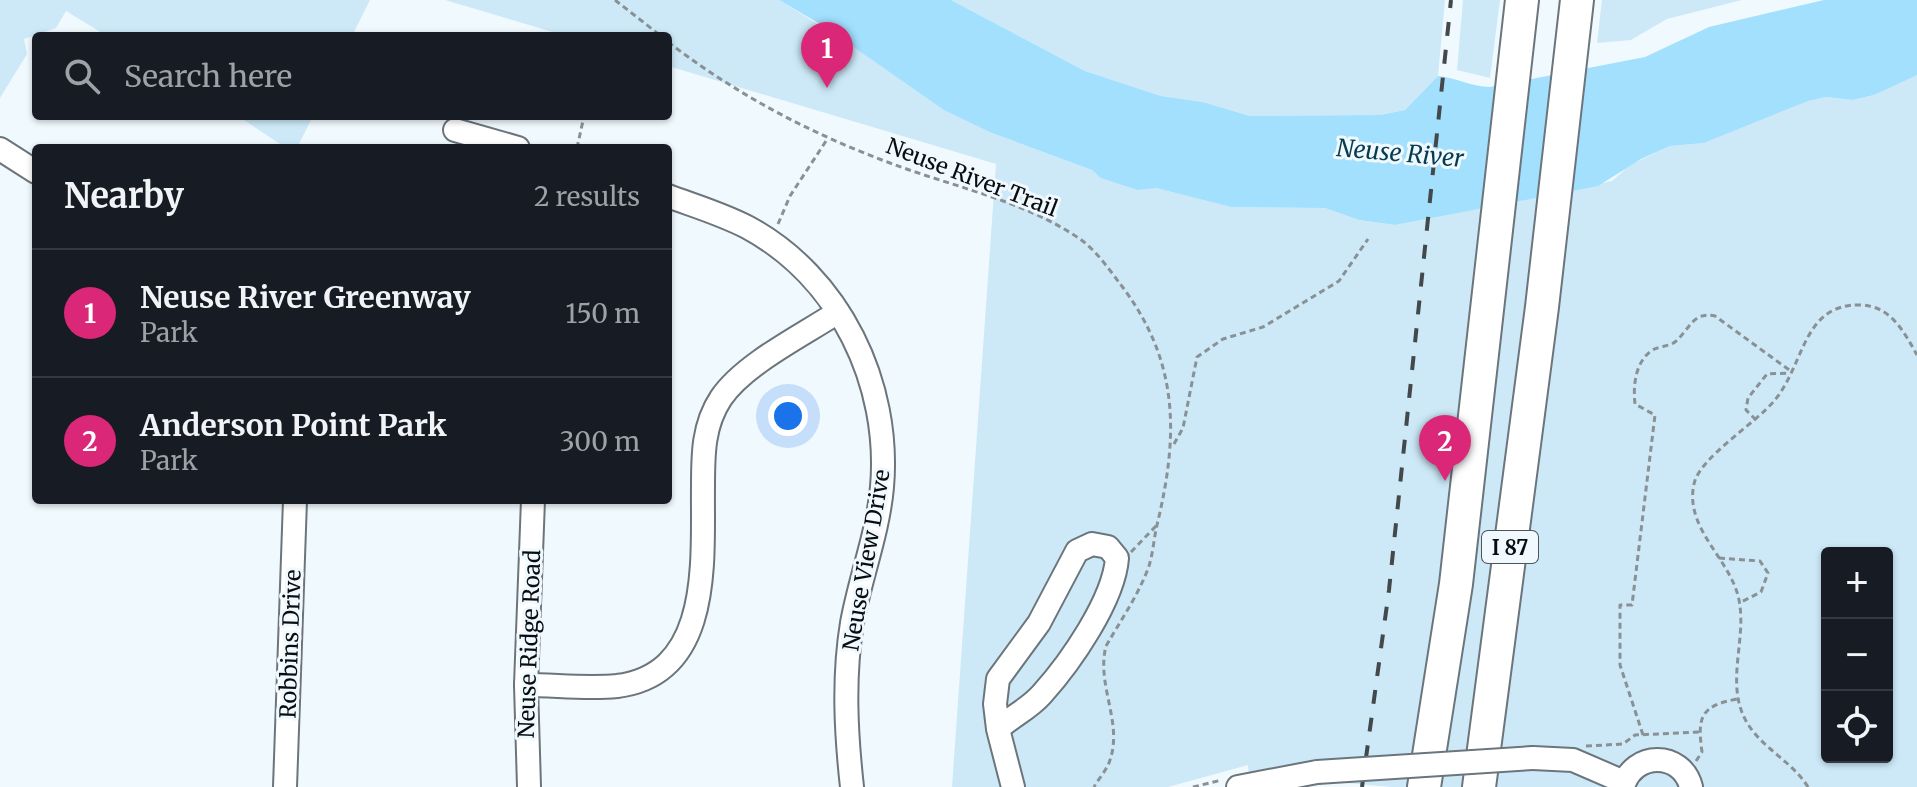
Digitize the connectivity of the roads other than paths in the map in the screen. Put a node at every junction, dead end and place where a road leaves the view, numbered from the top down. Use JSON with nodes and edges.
{"nodes":[{"id":1,"x":1522,"y":0,"type":"edge"},
{"id":2,"x":1577,"y":0,"type":"edge"},
{"id":3,"x":455,"y":130,"type":"dead end"},
{"id":4,"x":504,"y":144,"type":"edge"},
{"id":5,"x":0,"y":149,"type":"edge"},
{"id":6,"x":32,"y":169,"type":"edge"},
{"id":7,"x":672,"y":197,"type":"edge"},
{"id":8,"x":838,"y":312,"type":"junction"},
{"id":9,"x":295,"y":504,"type":"edge"},
{"id":10,"x":533,"y":504,"type":"edge"},
{"id":11,"x":526,"y":685,"type":"junction"},
{"id":12,"x":998,"y":729,"type":"junction"},
{"id":13,"x":1688,"y":779,"type":"edge"},
{"id":14,"x":1624,"y":784,"type":"edge"},
{"id":15,"x":285,"y":787,"type":"edge"},
{"id":16,"x":529,"y":787,"type":"edge"},
{"id":17,"x":852,"y":787,"type":"edge"},
{"id":18,"x":1013,"y":787,"type":"edge"},
{"id":19,"x":1238,"y":787,"type":"edge"},
{"id":20,"x":1424,"y":787,"type":"edge"},
{"id":21,"x":1479,"y":787,"type":"edge"}],
"edges":[{"from":1,"to":20,"type":"highway","number":"I 87"},
{"from":2,"to":21,"type":"highway","number":"I 87"},
{"from":3,"to":4,"type":"street"},
{"from":5,"to":6,"type":"street"},
{"from":7,"to":8,"type":"street","name":"Neuse View Drive"},
{"from":8,"to":11,"type":"street"},
{"from":8,"to":17,"type":"street","name":"Neuse View Drive"},
{"from":9,"to":15,"type":"street","name":"Robbins Drive"},
{"from":10,"to":11,"type":"street","name":"Neuse Ridge Road"},
{"from":11,"to":16,"type":"street","name":"Neuse Ridge Road"},
{"from":12,"to":12,"type":"street"},
{"from":12,"to":18,"type":"street"},
{"from":13,"to":14,"type":"street"},
{"from":14,"to":19,"type":"street","bridge":true}]}
